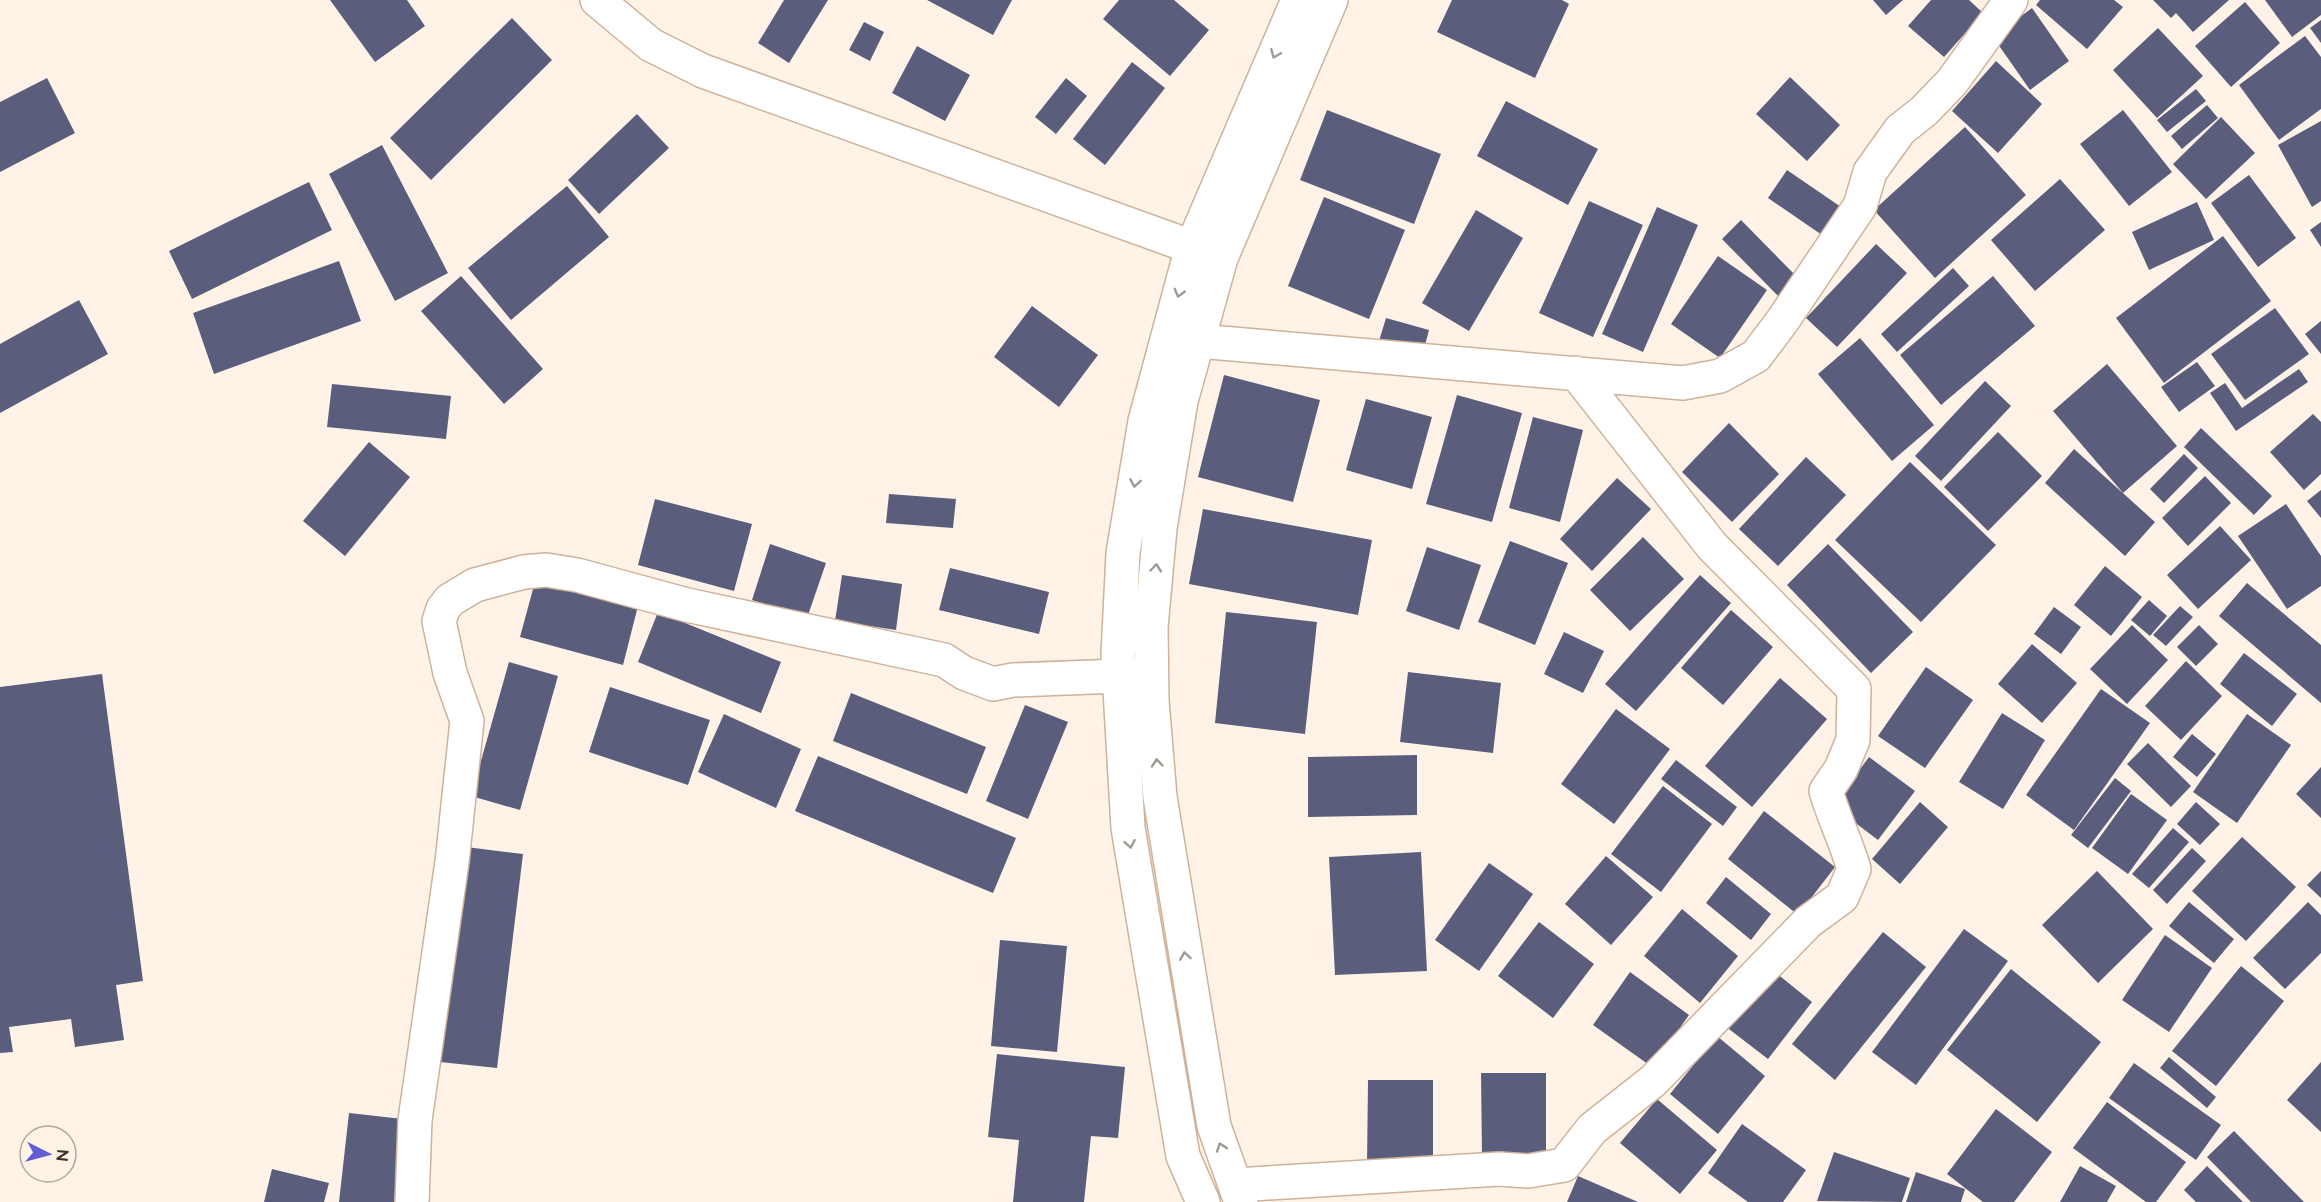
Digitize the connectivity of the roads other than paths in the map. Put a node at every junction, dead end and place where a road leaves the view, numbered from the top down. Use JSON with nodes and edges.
{"nodes":[{"id":1,"x":597,"y":0,"type":"edge"},
{"id":2,"x":1298,"y":0,"type":"edge"},
{"id":3,"x":1332,"y":0,"type":"edge"},
{"id":4,"x":2011,"y":0,"type":"edge"},
{"id":5,"x":1192,"y":247,"type":"junction"},
{"id":6,"x":1198,"y":341,"type":"junction"},
{"id":7,"x":1576,"y":374,"type":"junction"},
{"id":8,"x":1119,"y":676,"type":"junction"},
{"id":9,"x":1238,"y":1194,"type":"edge"},
{"id":10,"x":412,"y":1202,"type":"edge"},
{"id":11,"x":1203,"y":1202,"type":"edge"}],
"edges":[{"from":1,"to":5,"type":"street"},
{"from":2,"to":5,"type":"street","one_way":true},
{"from":3,"to":6,"type":"street"},
{"from":4,"to":7,"type":"street"},
{"from":5,"to":8,"type":"street","one_way":true},
{"from":6,"to":7,"type":"street"},
{"from":9,"to":6,"type":"street","one_way":true},
{"from":7,"to":9,"type":"street"},
{"from":8,"to":10,"type":"street"},
{"from":8,"to":11,"type":"street","one_way":true}]}
